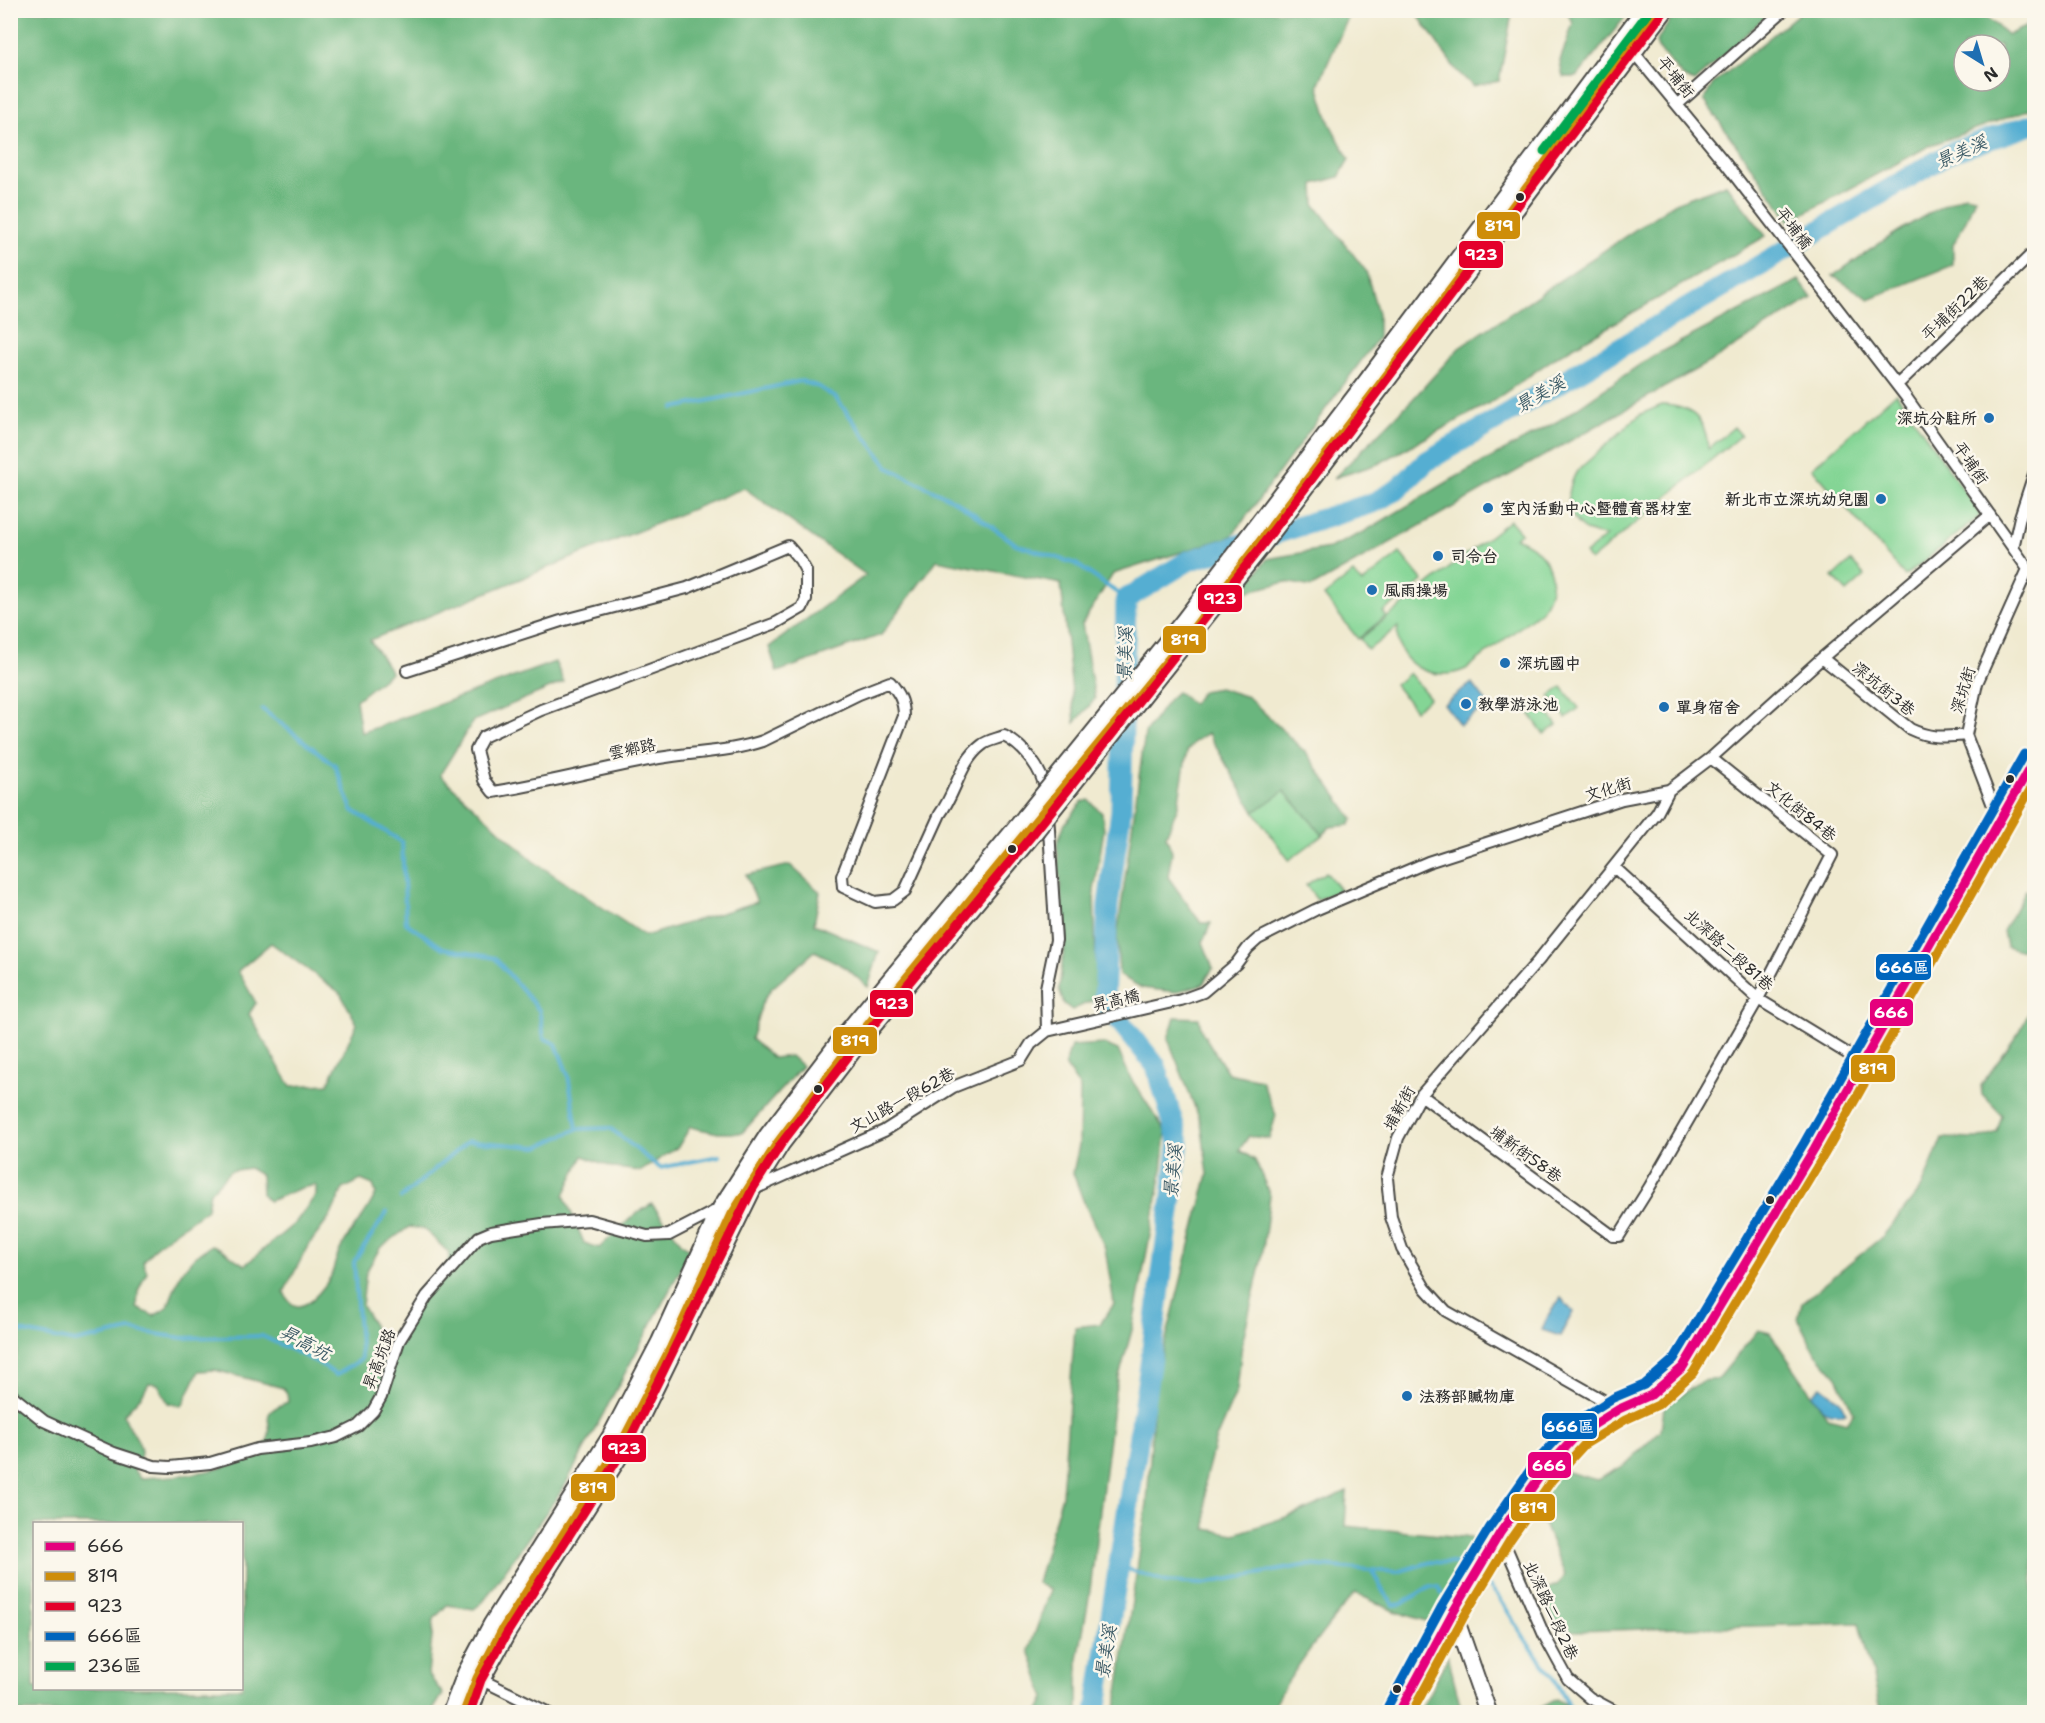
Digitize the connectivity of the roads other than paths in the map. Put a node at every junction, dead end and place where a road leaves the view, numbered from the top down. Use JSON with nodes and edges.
{"nodes":[{"id":1,"x":1644,"y":10,"type":"edge"},
{"id":2,"x":1665,"y":10,"type":"edge"},
{"id":3,"x":1784,"y":10,"type":"edge"},
{"id":4,"x":1629,"y":47,"type":"junction"},
{"id":5,"x":1678,"y":104,"type":"junction"},
{"id":6,"x":1725,"y":163,"type":"joint"},
{"id":7,"x":2034,"y":252,"type":"edge"},
{"id":8,"x":1840,"y":312,"type":"joint"},
{"id":9,"x":1897,"y":384,"type":"junction"},
{"id":10,"x":2034,"y":474,"type":"edge"},
{"id":11,"x":1990,"y":516,"type":"junction"},
{"id":12,"x":2013,"y":548,"type":"junction"},
{"id":13,"x":2031,"y":571,"type":"edge"},
{"id":14,"x":1822,"y":658,"type":"junction"},
{"id":15,"x":407,"y":671,"type":"dead end"},
{"id":16,"x":1966,"y":735,"type":"junction"},
{"id":17,"x":1711,"y":758,"type":"junction"},
{"id":18,"x":2034,"y":759,"type":"edge"},
{"id":19,"x":1669,"y":790,"type":"junction"},
{"id":20,"x":1999,"y":821,"type":"junction"},
{"id":21,"x":1614,"y":867,"type":"junction"},
{"id":22,"x":887,"y":996,"type":"junction"},
{"id":23,"x":1758,"y":999,"type":"junction"},
{"id":24,"x":1181,"y":1000,"type":"joint"},
{"id":25,"x":1052,"y":1030,"type":"junction"},
{"id":26,"x":1863,"y":1063,"type":"junction"},
{"id":27,"x":1421,"y":1095,"type":"junction"},
{"id":28,"x":752,"y":1190,"type":"junction"},
{"id":29,"x":722,"y":1208,"type":"junction"},
{"id":30,"x":10,"y":1394,"type":"edge"},
{"id":31,"x":1619,"y":1409,"type":"junction"},
{"id":32,"x":1500,"y":1533,"type":"junction"},
{"id":33,"x":1453,"y":1612,"type":"junction"},
{"id":34,"x":474,"y":1677,"type":"junction"},
{"id":35,"x":451,"y":1713,"type":"edge"},
{"id":36,"x":470,"y":1713,"type":"edge"},
{"id":37,"x":547,"y":1713,"type":"edge"},
{"id":38,"x":1399,"y":1713,"type":"edge"},
{"id":39,"x":1488,"y":1713,"type":"edge"},
{"id":40,"x":1616,"y":1713,"type":"edge"}],
"edges":[{"from":1,"to":4,"type":"main road"},
{"from":2,"to":4,"type":"main road"},
{"from":3,"to":5,"type":"street"},
{"from":4,"to":5,"type":"street","name":"平埔街"},
{"from":4,"to":22,"type":"main road","bridge":true},
{"from":5,"to":6,"type":"street","name":"平埔街"},
{"from":6,"to":8,"type":"street","name":"平埔橋"},
{"from":7,"to":9,"type":"street","name":"平埔街22巷"},
{"from":8,"to":9,"type":"street","name":"平埔街"},
{"from":9,"to":11,"type":"street","name":"平埔街"},
{"from":10,"to":12,"type":"street"},
{"from":11,"to":12,"type":"street","name":"平埔街"},
{"from":11,"to":14,"type":"street","name":"文化街"},
{"from":12,"to":13,"type":"street","name":"平埔街"},
{"from":13,"to":16,"type":"street","name":"深坑街"},
{"from":14,"to":16,"type":"street","name":"深坑街3巷"},
{"from":14,"to":17,"type":"street","name":"文化街"},
{"from":15,"to":25,"type":"street","name":"雲鄉路"},
{"from":16,"to":20,"type":"street","name":"深坑街"},
{"from":17,"to":19,"type":"street","name":"文化街"},
{"from":17,"to":23,"type":"street","name":"文化街84巷"},
{"from":18,"to":20,"type":"main road"},
{"from":19,"to":21,"type":"street","name":"埔新街"},
{"from":19,"to":24,"type":"street","name":"文化街"},
{"from":20,"to":26,"type":"main road"},
{"from":21,"to":23,"type":"street","name":"北深路二段81巷"},
{"from":21,"to":27,"type":"street","name":"埔新街"},
{"from":22,"to":28,"type":"main road"},
{"from":22,"to":29,"type":"main road"},
{"from":23,"to":26,"type":"street","name":"北深路二段81巷"},
{"from":23,"to":27,"type":"street","name":"埔新街58巷"},
{"from":24,"to":25,"type":"street","name":"昇高橋"},
{"from":25,"to":28,"type":"street","name":"文山路一段62巷"},
{"from":26,"to":31,"type":"main road"},
{"from":27,"to":31,"type":"street","name":"埔新街"},
{"from":28,"to":29,"type":"street","name":"昇高坑路"},
{"from":28,"to":34,"type":"main road"},
{"from":29,"to":30,"type":"street","name":"昇高坑路"},
{"from":29,"to":34,"type":"main road"},
{"from":31,"to":32,"type":"main road"},
{"from":32,"to":33,"type":"main road"},
{"from":32,"to":40,"type":"street","name":"北深路二段2巷"},
{"from":33,"to":38,"type":"main road"},
{"from":33,"to":39,"type":"main road"},
{"from":34,"to":35,"type":"main road"},
{"from":34,"to":36,"type":"main road"},
{"from":34,"to":37,"type":"street"}]}
